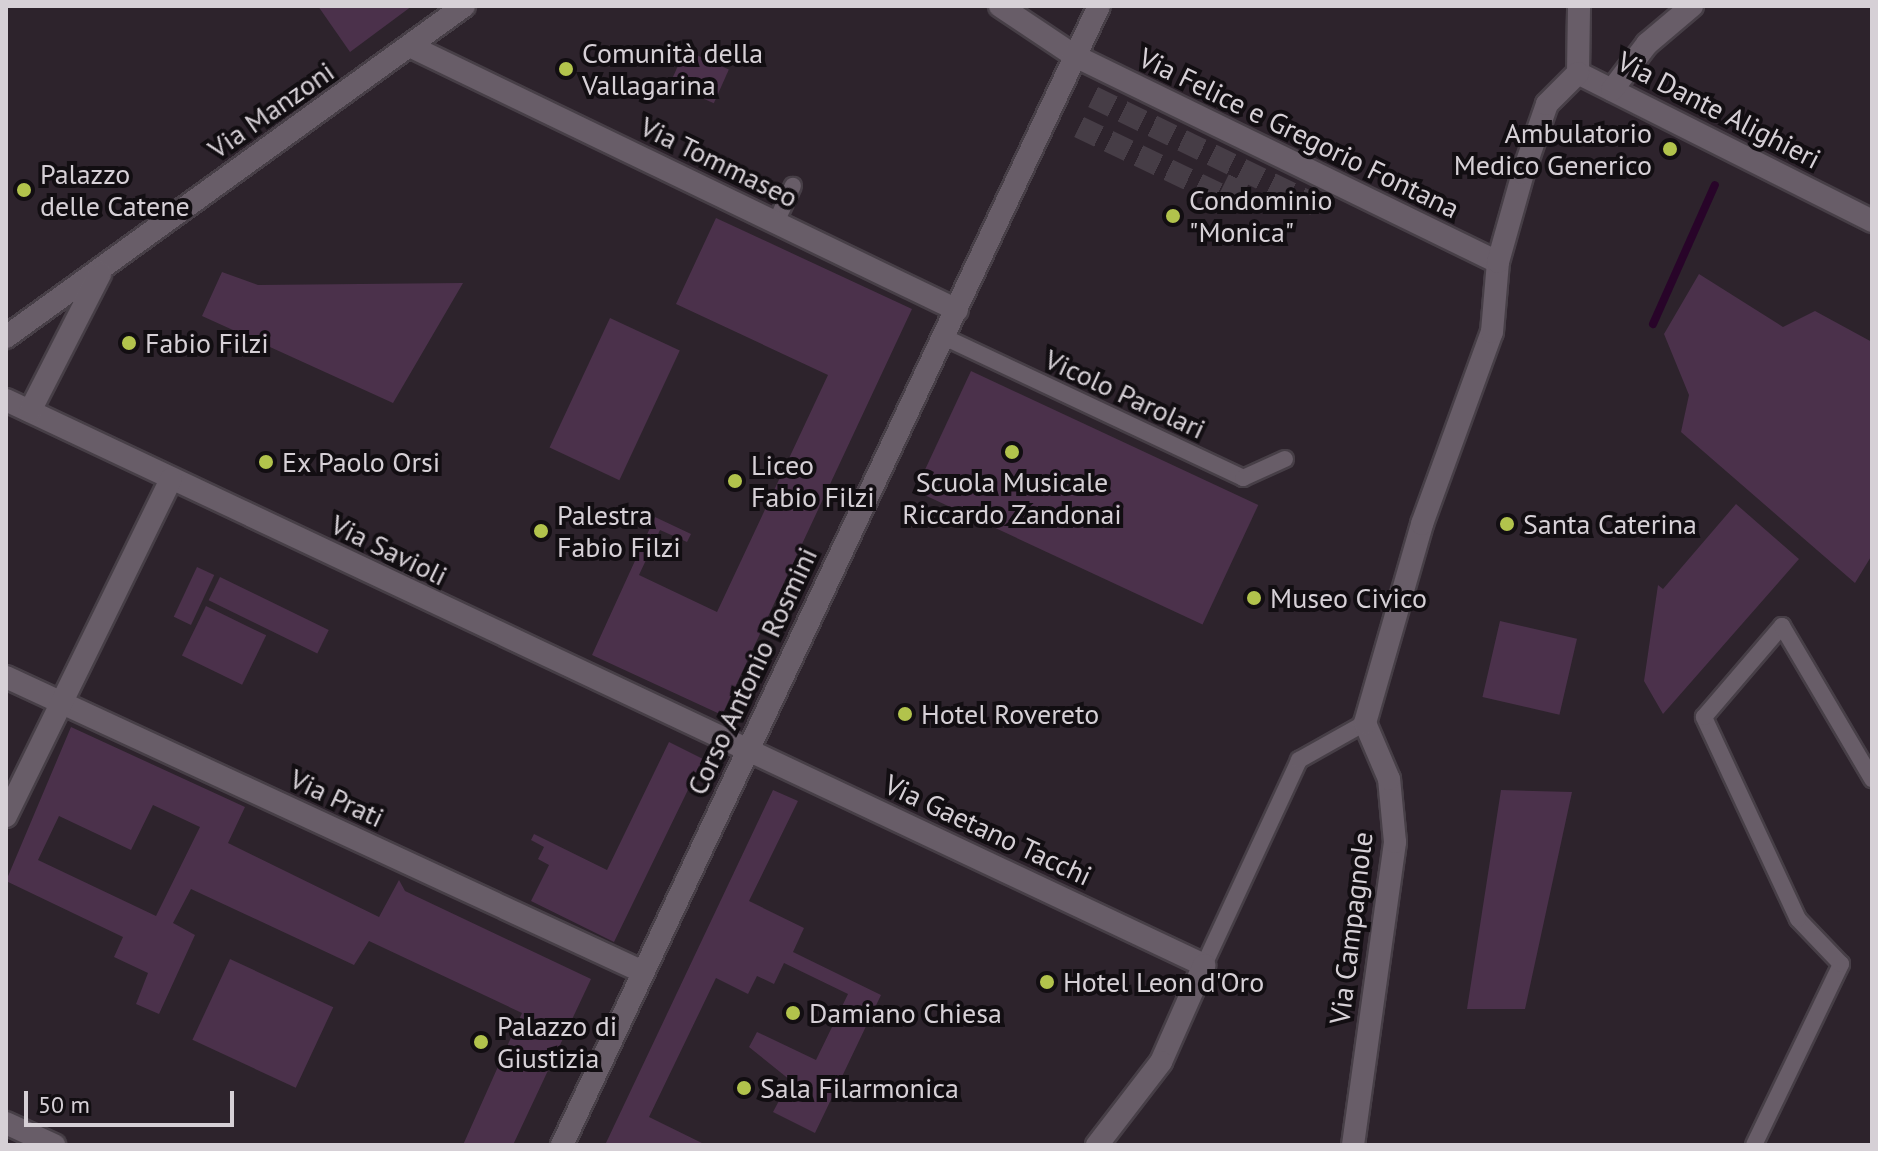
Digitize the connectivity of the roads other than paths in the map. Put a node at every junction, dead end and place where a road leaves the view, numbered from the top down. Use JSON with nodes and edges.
{"nodes":[{"id":1,"x":464,"y":6,"type":"edge"},
{"id":2,"x":1000,"y":6,"type":"edge"},
{"id":3,"x":1099,"y":6,"type":"edge"},
{"id":4,"x":1579,"y":6,"type":"edge"},
{"id":5,"x":1692,"y":6,"type":"edge"},
{"id":6,"x":412,"y":47,"type":"junction"},
{"id":7,"x":1075,"y":56,"type":"junction"},
{"id":8,"x":1578,"y":73,"type":"junction"},
{"id":9,"x":1612,"y":90,"type":"junction"},
{"id":10,"x":793,"y":186,"type":"dead end"},
{"id":11,"x":1872,"y":221,"type":"edge"},
{"id":12,"x":776,"y":222,"type":"junction"},
{"id":13,"x":109,"y":260,"type":"junction"},
{"id":14,"x":1498,"y":262,"type":"junction"},
{"id":15,"x":957,"y":310,"type":"junction"},
{"id":16,"x":6,"y":337,"type":"edge"},
{"id":17,"x":944,"y":337,"type":"junction"},
{"id":18,"x":6,"y":400,"type":"edge"},
{"id":19,"x":30,"y":411,"type":"junction"},
{"id":20,"x":1285,"y":459,"type":"dead end"},
{"id":21,"x":171,"y":479,"type":"junction"},
{"id":22,"x":6,"y":677,"type":"edge"},
{"id":23,"x":60,"y":703,"type":"junction"},
{"id":24,"x":1365,"y":723,"type":"junction"},
{"id":25,"x":746,"y":752,"type":"junction"},
{"id":26,"x":1872,"y":779,"type":"edge"},
{"id":27,"x":6,"y":816,"type":"edge"},
{"id":28,"x":1204,"y":965,"type":"junction"},
{"id":29,"x":643,"y":972,"type":"junction"},
{"id":30,"x":6,"y":1123,"type":"edge"},
{"id":31,"x":54,"y":1145,"type":"edge"},
{"id":32,"x":562,"y":1145,"type":"edge"},
{"id":33,"x":1097,"y":1145,"type":"edge"},
{"id":34,"x":1353,"y":1145,"type":"edge"},
{"id":35,"x":1754,"y":1145,"type":"edge"}],
"edges":[{"from":1,"to":6,"type":"street","name":"Via Manzoni"},
{"from":2,"to":7,"type":"street","name":"Via Felice e Gregorio Fontana"},
{"from":3,"to":7,"type":"street","name":"Corso Antonio Rosmini"},
{"from":4,"to":8,"type":"street"},
{"from":5,"to":9,"type":"street"},
{"from":6,"to":12,"type":"street","name":"Via Tommaseo"},
{"from":6,"to":13,"type":"street","name":"Via Manzoni"},
{"from":7,"to":14,"type":"street","name":"Via Felice e Gregorio Fontana"},
{"from":7,"to":15,"type":"street","name":"Corso Antonio Rosmini"},
{"from":8,"to":9,"type":"street","name":"Via Dante Alighieri"},
{"from":8,"to":14,"type":"street","name":"Via Dante Alighieri"},
{"from":9,"to":11,"type":"street","name":"Via Dante Alighieri"},
{"from":10,"to":12,"type":"lane"},
{"from":12,"to":15,"type":"street","name":"Via Tommaseo"},
{"from":13,"to":16,"type":"street","name":"Via Manzoni"},
{"from":13,"to":19,"type":"street","name":"Via Manzoni"},
{"from":14,"to":24,"type":"street"},
{"from":15,"to":17,"type":"street","name":"Corso Antonio Rosmini"},
{"from":17,"to":20,"type":"lane","name":"Vicolo Parolari"},
{"from":17,"to":25,"type":"street","name":"Corso Antonio Rosmini"},
{"from":18,"to":19,"type":"street","name":"Via Savioli"},
{"from":19,"to":21,"type":"street","name":"Via Savioli"},
{"from":21,"to":23,"type":"street"},
{"from":21,"to":25,"type":"street","name":"Via Savioli"},
{"from":22,"to":23,"type":"street","name":"Via Prati"},
{"from":23,"to":27,"type":"street"},
{"from":23,"to":29,"type":"street","name":"Via Prati"},
{"from":24,"to":28,"type":"lane"},
{"from":24,"to":34,"type":"street","name":"Via Campagnole"},
{"from":25,"to":28,"type":"street","name":"Via Gaetano Tacchi"},
{"from":25,"to":29,"type":"street","name":"Corso Antonio Rosmini"},
{"from":26,"to":35,"type":"lane"},
{"from":28,"to":33,"type":"street"},
{"from":29,"to":32,"type":"street","name":"Corso Antonio Rosmini"},
{"from":30,"to":31,"type":"street"}]}
